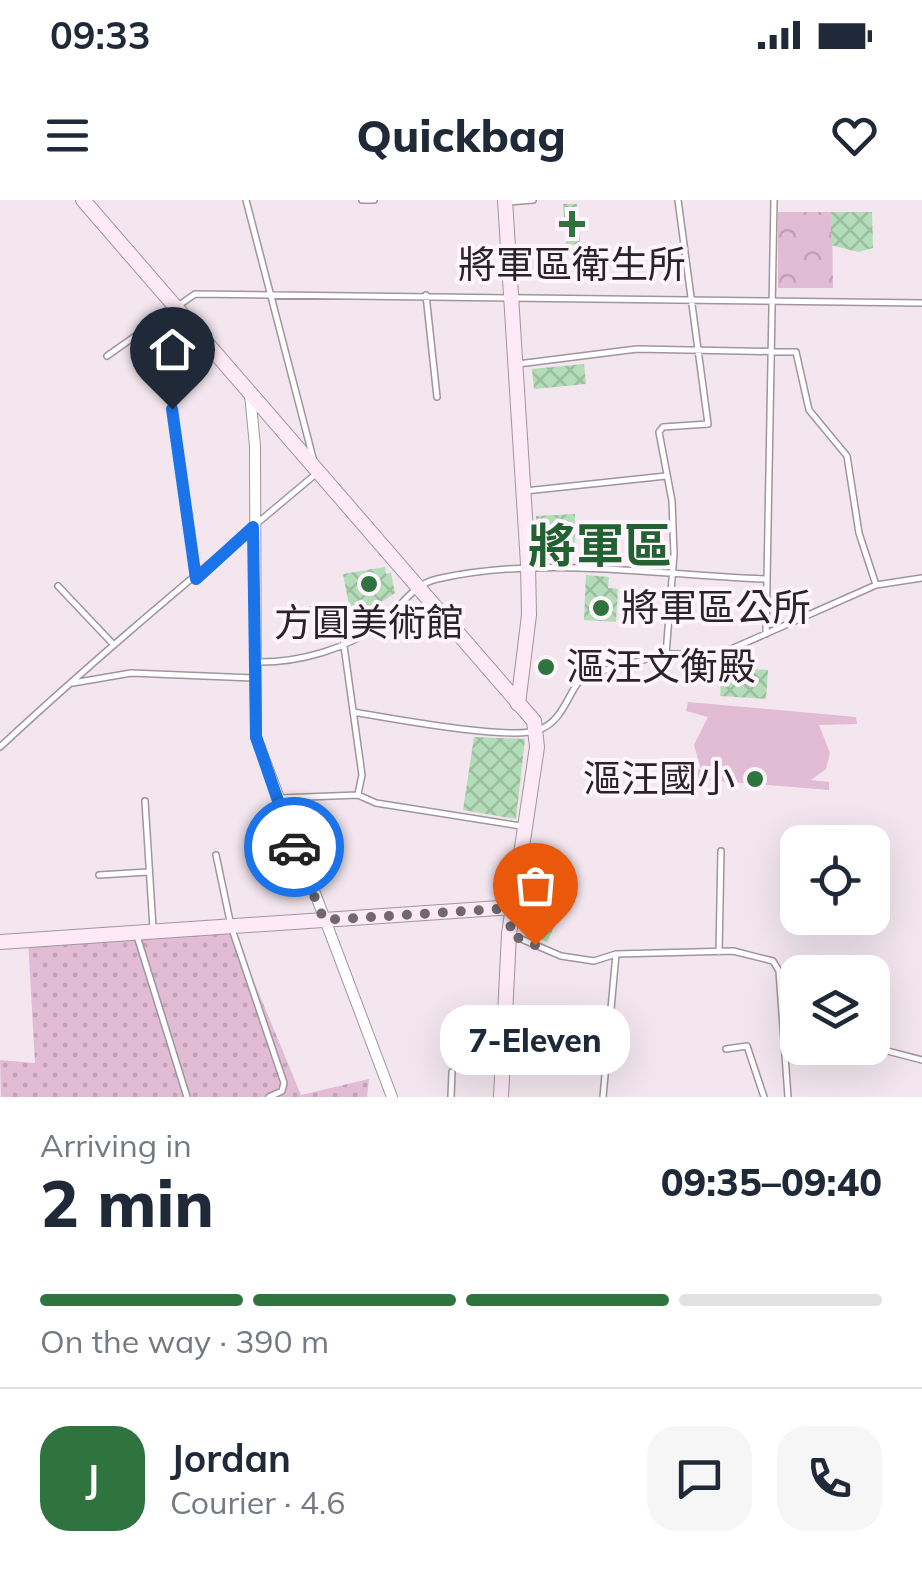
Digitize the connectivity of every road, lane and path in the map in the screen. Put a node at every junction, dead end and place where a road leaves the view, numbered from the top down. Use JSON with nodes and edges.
{"nodes":[{"id":1,"x":83,"y":200,"type":"edge"},
{"id":2,"x":246,"y":200,"type":"edge"},
{"id":3,"x":362,"y":200,"type":"edge"},
{"id":4,"x":374,"y":200,"type":"edge"},
{"id":5,"x":533,"y":200,"type":"edge"},
{"id":6,"x":678,"y":200,"type":"edge"},
{"id":7,"x":774,"y":200,"type":"edge"},
{"id":8,"x":505,"y":201,"type":"edge"},
{"id":9,"x":273,"y":294,"type":"junction"},
{"id":10,"x":426,"y":295,"type":"junction"},
{"id":11,"x":512,"y":298,"type":"junction"},
{"id":12,"x":690,"y":302,"type":"junction"},
{"id":13,"x":922,"y":303,"type":"edge"},
{"id":14,"x":175,"y":304,"type":"junction"},
{"id":15,"x":771,"y":304,"type":"junction"},
{"id":16,"x":698,"y":352,"type":"junction"},
{"id":17,"x":770,"y":352,"type":"junction"},
{"id":18,"x":107,"y":356,"type":"dead end"},
{"id":19,"x":515,"y":365,"type":"junction"},
{"id":20,"x":250,"y":393,"type":"junction"},
{"id":21,"x":437,"y":397,"type":"dead end"},
{"id":22,"x":172,"y":409,"type":"dead end"},
{"id":23,"x":317,"y":473,"type":"junction"},
{"id":24,"x":666,"y":476,"type":"junction"},
{"id":25,"x":523,"y":491,"type":"junction"},
{"id":26,"x":253,"y":527,"type":"junction"},
{"id":27,"x":528,"y":564,"type":"junction"},
{"id":28,"x":672,"y":576,"type":"junction"},
{"id":29,"x":922,"y":578,"type":"edge"},
{"id":30,"x":196,"y":579,"type":"junction"},
{"id":31,"x":765,"y":580,"type":"junction"},
{"id":32,"x":876,"y":585,"type":"junction"},
{"id":33,"x":58,"y":586,"type":"dead end"},
{"id":34,"x":416,"y":587,"type":"junction"},
{"id":35,"x":296,"y":612,"type":"dead end"},
{"id":36,"x":766,"y":634,"type":"junction"},
{"id":37,"x":114,"y":645,"type":"junction"},
{"id":38,"x":344,"y":646,"type":"junction"},
{"id":39,"x":666,"y":654,"type":"junction"},
{"id":40,"x":253,"y":662,"type":"junction"},
{"id":41,"x":254,"y":678,"type":"junction"},
{"id":42,"x":72,"y":684,"type":"junction"},
{"id":43,"x":518,"y":704,"type":"junction"},
{"id":44,"x":353,"y":712,"type":"junction"},
{"id":45,"x":538,"y":730,"type":"junction"},
{"id":46,"x":0,"y":747,"type":"edge"},
{"id":47,"x":358,"y":795,"type":"junction"},
{"id":48,"x":276,"y":798,"type":"junction"},
{"id":49,"x":145,"y":801,"type":"dead end"},
{"id":50,"x":524,"y":826,"type":"junction"},
{"id":51,"x":721,"y":851,"type":"dead end"},
{"id":52,"x":216,"y":855,"type":"dead end"},
{"id":53,"x":148,"y":872,"type":"junction"},
{"id":54,"x":99,"y":875,"type":"dead end"},
{"id":55,"x":514,"y":908,"type":"junction"},
{"id":56,"x":324,"y":920,"type":"junction"},
{"id":57,"x":231,"y":926,"type":"junction"},
{"id":58,"x":154,"y":931,"type":"junction"},
{"id":59,"x":136,"y":933,"type":"junction"},
{"id":60,"x":509,"y":934,"type":"junction"},
{"id":61,"x":0,"y":942,"type":"edge"},
{"id":62,"x":719,"y":952,"type":"junction"},
{"id":63,"x":616,"y":954,"type":"junction"},
{"id":64,"x":780,"y":981,"type":"edge"},
{"id":65,"x":726,"y":1050,"type":"dead end"},
{"id":66,"x":890,"y":1052,"type":"edge"},
{"id":67,"x":922,"y":1060,"type":"edge"},
{"id":68,"x":786,"y":1065,"type":"edge"},
{"id":69,"x":452,"y":1072,"type":"dead end"},
{"id":70,"x":187,"y":1097,"type":"edge"},
{"id":71,"x":269,"y":1097,"type":"edge"},
{"id":72,"x":392,"y":1097,"type":"edge"},
{"id":73,"x":451,"y":1097,"type":"edge"},
{"id":74,"x":501,"y":1097,"type":"edge"},
{"id":75,"x":603,"y":1097,"type":"edge"},
{"id":76,"x":764,"y":1097,"type":"edge"},
{"id":77,"x":788,"y":1097,"type":"edge"}],
"edges":[{"from":1,"to":14,"type":"street"},
{"from":2,"to":9,"type":"lane"},
{"from":3,"to":4,"type":"lane"},
{"from":5,"to":8,"type":"lane"},
{"from":6,"to":12,"type":"lane"},
{"from":7,"to":15,"type":"lane"},
{"from":8,"to":11,"type":"street"},
{"from":9,"to":10,"type":"lane"},
{"from":9,"to":14,"type":"lane"},
{"from":9,"to":23,"type":"lane"},
{"from":10,"to":11,"type":"lane"},
{"from":10,"to":21,"type":"lane"},
{"from":11,"to":12,"type":"lane"},
{"from":11,"to":19,"type":"street"},
{"from":12,"to":15,"type":"lane"},
{"from":12,"to":16,"type":"lane"},
{"from":13,"to":15,"type":"lane"},
{"from":14,"to":18,"type":"lane"},
{"from":14,"to":20,"type":"street"},
{"from":15,"to":17,"type":"lane"},
{"from":16,"to":17,"type":"lane"},
{"from":16,"to":19,"type":"lane"},
{"from":16,"to":24,"type":"lane"},
{"from":17,"to":31,"type":"lane"},
{"from":17,"to":32,"type":"lane"},
{"from":19,"to":25,"type":"street"},
{"from":20,"to":23,"type":"street"},
{"from":20,"to":26,"type":"street"},
{"from":22,"to":30,"type":"lane"},
{"from":23,"to":26,"type":"lane"},
{"from":23,"to":34,"type":"street"},
{"from":24,"to":25,"type":"lane"},
{"from":24,"to":28,"type":"lane"},
{"from":25,"to":27,"type":"street"},
{"from":26,"to":30,"type":"lane"},
{"from":26,"to":40,"type":"street"},
{"from":27,"to":28,"type":"lane"},
{"from":27,"to":34,"type":"lane"},
{"from":27,"to":43,"type":"street"},
{"from":28,"to":31,"type":"lane"},
{"from":28,"to":39,"type":"lane"},
{"from":29,"to":32,"type":"lane"},
{"from":30,"to":37,"type":"lane"},
{"from":31,"to":36,"type":"lane"},
{"from":32,"to":36,"type":"lane"},
{"from":33,"to":37,"type":"lane"},
{"from":34,"to":38,"type":"lane"},
{"from":34,"to":43,"type":"street"},
{"from":35,"to":38,"type":"lane"},
{"from":36,"to":39,"type":"lane"},
{"from":37,"to":42,"type":"lane"},
{"from":38,"to":40,"type":"lane"},
{"from":38,"to":44,"type":"lane"},
{"from":39,"to":45,"type":"lane"},
{"from":40,"to":41,"type":"street"},
{"from":41,"to":42,"type":"lane"},
{"from":41,"to":48,"type":"street"},
{"from":42,"to":46,"type":"lane"},
{"from":43,"to":45,"type":"street"},
{"from":44,"to":45,"type":"lane"},
{"from":44,"to":47,"type":"lane"},
{"from":45,"to":50,"type":"street"},
{"from":47,"to":48,"type":"lane"},
{"from":47,"to":50,"type":"lane"},
{"from":48,"to":56,"type":"street"},
{"from":49,"to":53,"type":"lane"},
{"from":50,"to":55,"type":"street"},
{"from":51,"to":62,"type":"lane"},
{"from":52,"to":57,"type":"lane"},
{"from":53,"to":54,"type":"lane"},
{"from":53,"to":58,"type":"lane"},
{"from":55,"to":56,"type":"street"},
{"from":55,"to":60,"type":"street"},
{"from":56,"to":57,"type":"street"},
{"from":56,"to":72,"type":"street"},
{"from":57,"to":58,"type":"street"},
{"from":57,"to":71,"type":"lane"},
{"from":58,"to":59,"type":"street"},
{"from":59,"to":61,"type":"street"},
{"from":59,"to":70,"type":"lane"},
{"from":60,"to":63,"type":"lane"},
{"from":60,"to":74,"type":"street"},
{"from":62,"to":63,"type":"lane"},
{"from":62,"to":64,"type":"lane"},
{"from":63,"to":75,"type":"lane"},
{"from":65,"to":76,"type":"lane"},
{"from":66,"to":67,"type":"lane"},
{"from":68,"to":77,"type":"lane"},
{"from":69,"to":73,"type":"lane"}]}
